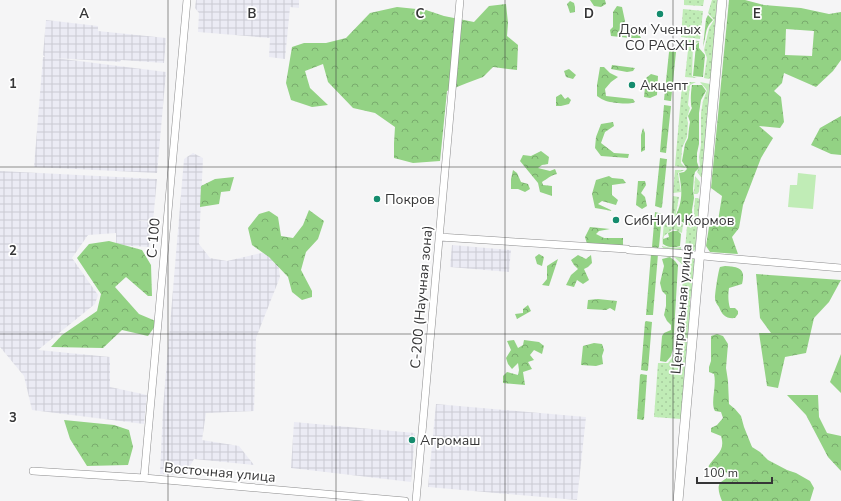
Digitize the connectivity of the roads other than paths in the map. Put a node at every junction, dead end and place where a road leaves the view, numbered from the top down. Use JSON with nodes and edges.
{"nodes":[{"id":1,"x":187,"y":0,"type":"edge"},
{"id":2,"x":460,"y":0,"type":"edge"},
{"id":3,"x":722,"y":0,"type":"edge"},
{"id":4,"x":440,"y":237,"type":"junction"},
{"id":5,"x":699,"y":256,"type":"junction"},
{"id":6,"x":841,"y":268,"type":"edge"},
{"id":7,"x":33,"y":470,"type":"dead end"},
{"id":8,"x":144,"y":478,"type":"junction"},
{"id":9,"x":404,"y":501,"type":"edge"},
{"id":10,"x":416,"y":501,"type":"edge"},
{"id":11,"x":678,"y":501,"type":"edge"}],
"edges":[{"from":1,"to":8,"type":"street","name":"С-100"},
{"from":2,"to":4,"type":"street","name":"С-200 (Научная зона)"},
{"from":3,"to":5,"type":"main road","name":"Центральная улица"},
{"from":4,"to":5,"type":"street"},
{"from":4,"to":10,"type":"street","name":"С-200 (Научная зона)"},
{"from":5,"to":6,"type":"street"},
{"from":5,"to":11,"type":"main road","name":"Центральная улица"},
{"from":7,"to":8,"type":"street","name":"Восточная улица"},
{"from":8,"to":9,"type":"street","name":"Восточная улица"}]}
